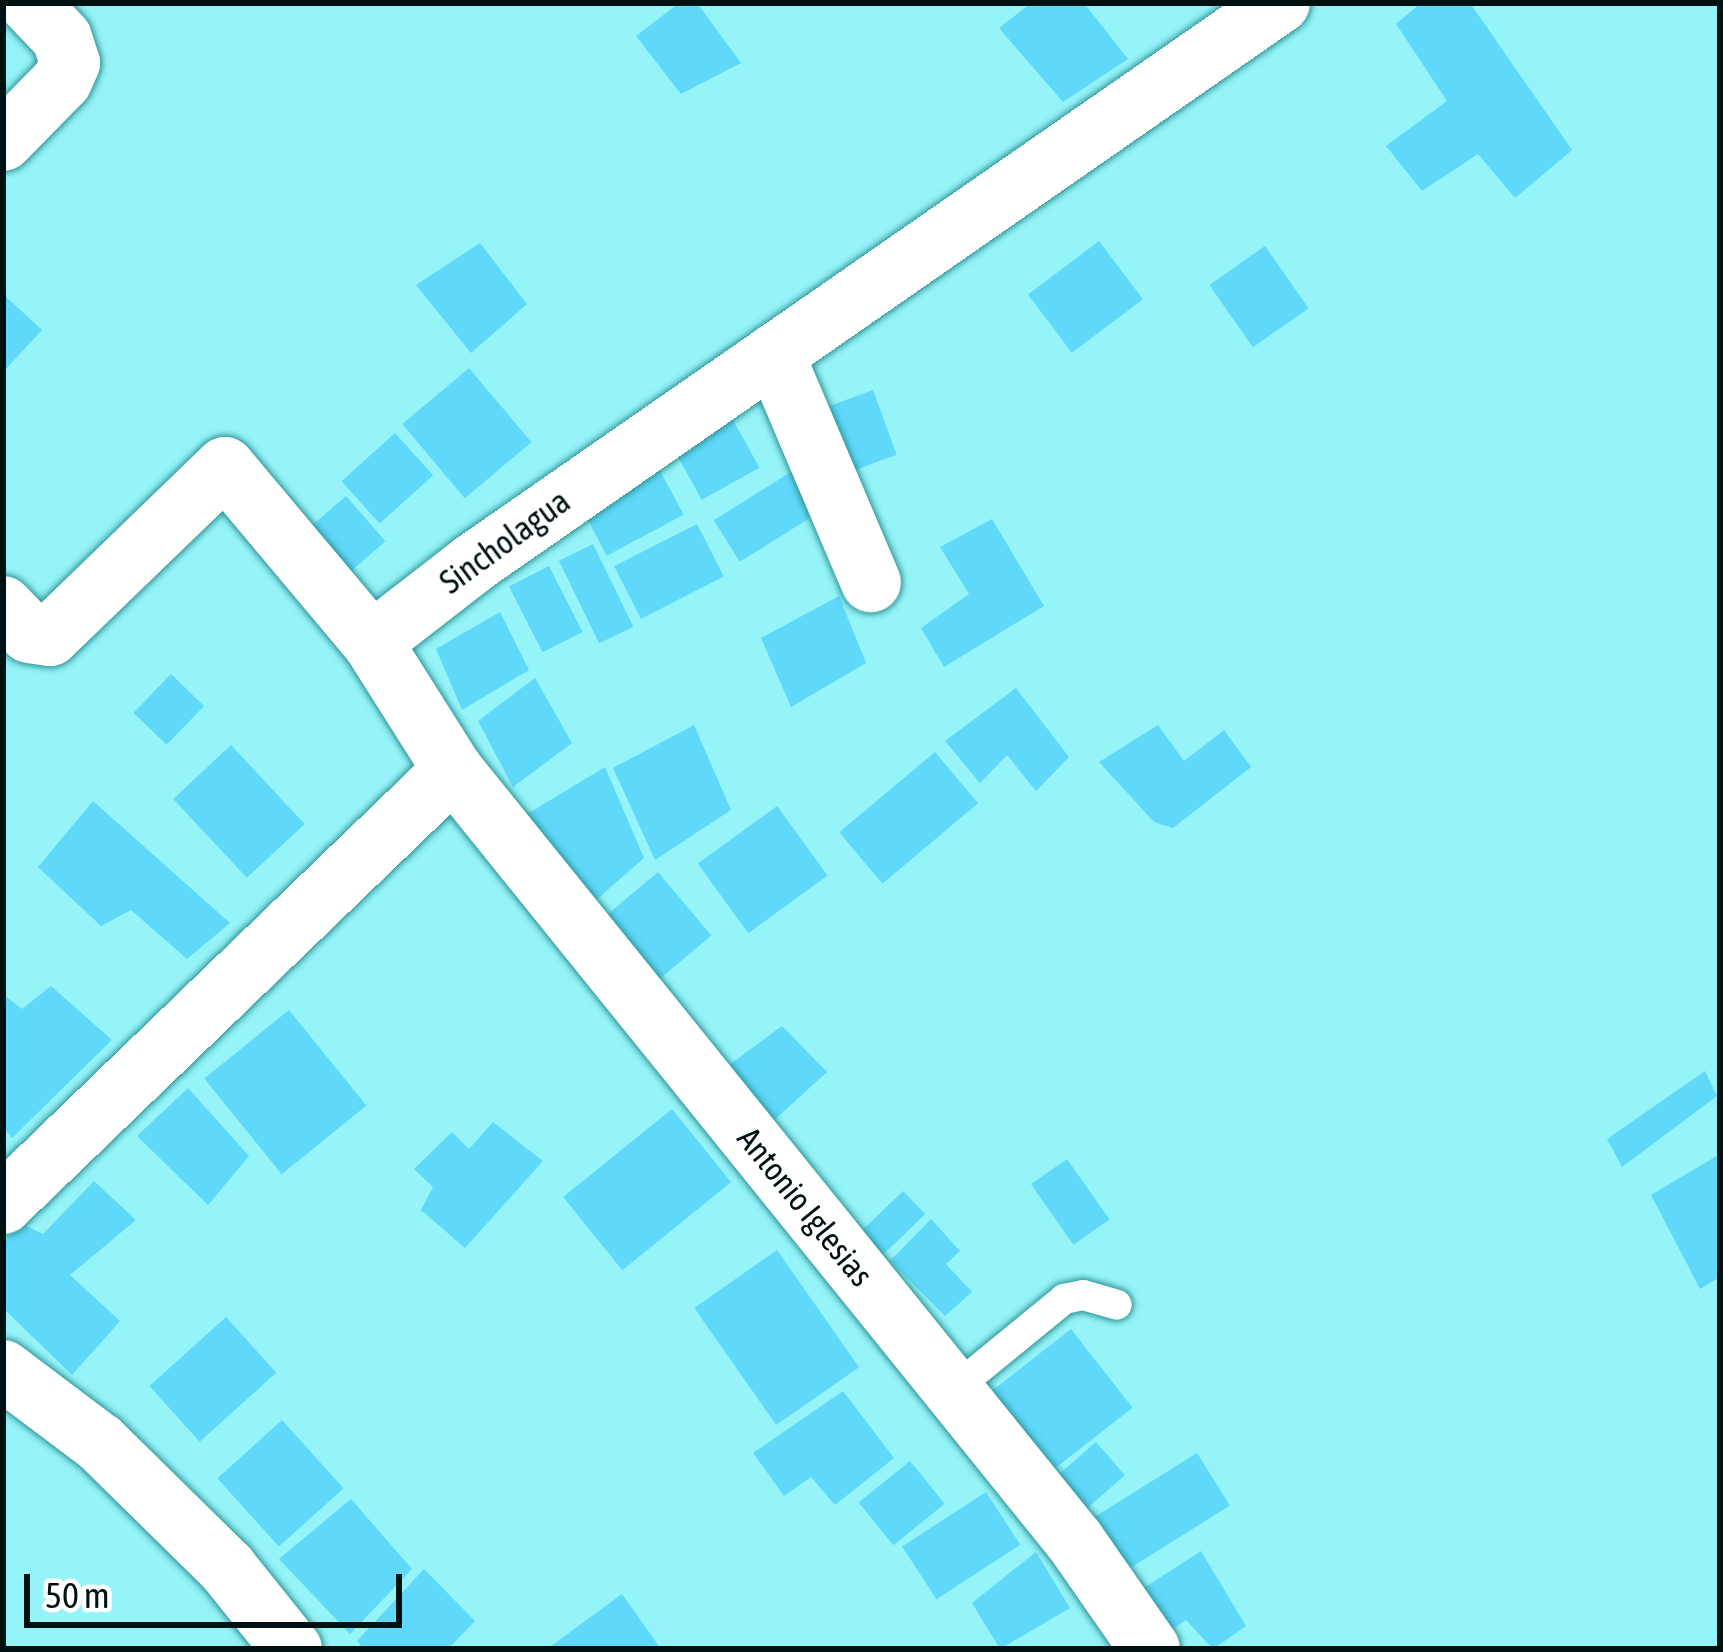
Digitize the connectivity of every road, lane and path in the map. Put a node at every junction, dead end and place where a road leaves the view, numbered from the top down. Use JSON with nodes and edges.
{"nodes":[{"id":1,"x":29,"y":3,"type":"edge"},
{"id":2,"x":1270,"y":6,"type":"edge"},
{"id":3,"x":3,"y":141,"type":"edge"},
{"id":4,"x":774,"y":354,"type":"junction"},
{"id":5,"x":871,"y":583,"type":"dead end"},
{"id":6,"x":3,"y":606,"type":"edge"},
{"id":7,"x":372,"y":642,"type":"junction"},
{"id":8,"x":453,"y":770,"type":"junction"},
{"id":9,"x":3,"y":1204,"type":"edge"},
{"id":10,"x":1117,"y":1305,"type":"dead end"},
{"id":11,"x":3,"y":1370,"type":"edge"},
{"id":12,"x":953,"y":1390,"type":"junction"},
{"id":13,"x":292,"y":1649,"type":"edge"},
{"id":14,"x":1150,"y":1649,"type":"edge"}],
"edges":[{"from":1,"to":3,"type":"street"},
{"from":2,"to":4,"type":"street","name":"Sincholagua"},
{"from":4,"to":5,"type":"street"},
{"from":4,"to":7,"type":"street","name":"Sincholagua"},
{"from":6,"to":7,"type":"street"},
{"from":7,"to":8,"type":"street"},
{"from":8,"to":9,"type":"street"},
{"from":8,"to":12,"type":"street","name":"Antonio Iglesias"},
{"from":10,"to":12,"type":"lane"},
{"from":11,"to":13,"type":"street"},
{"from":12,"to":14,"type":"street","name":"Antonio Iglesias"}]}
